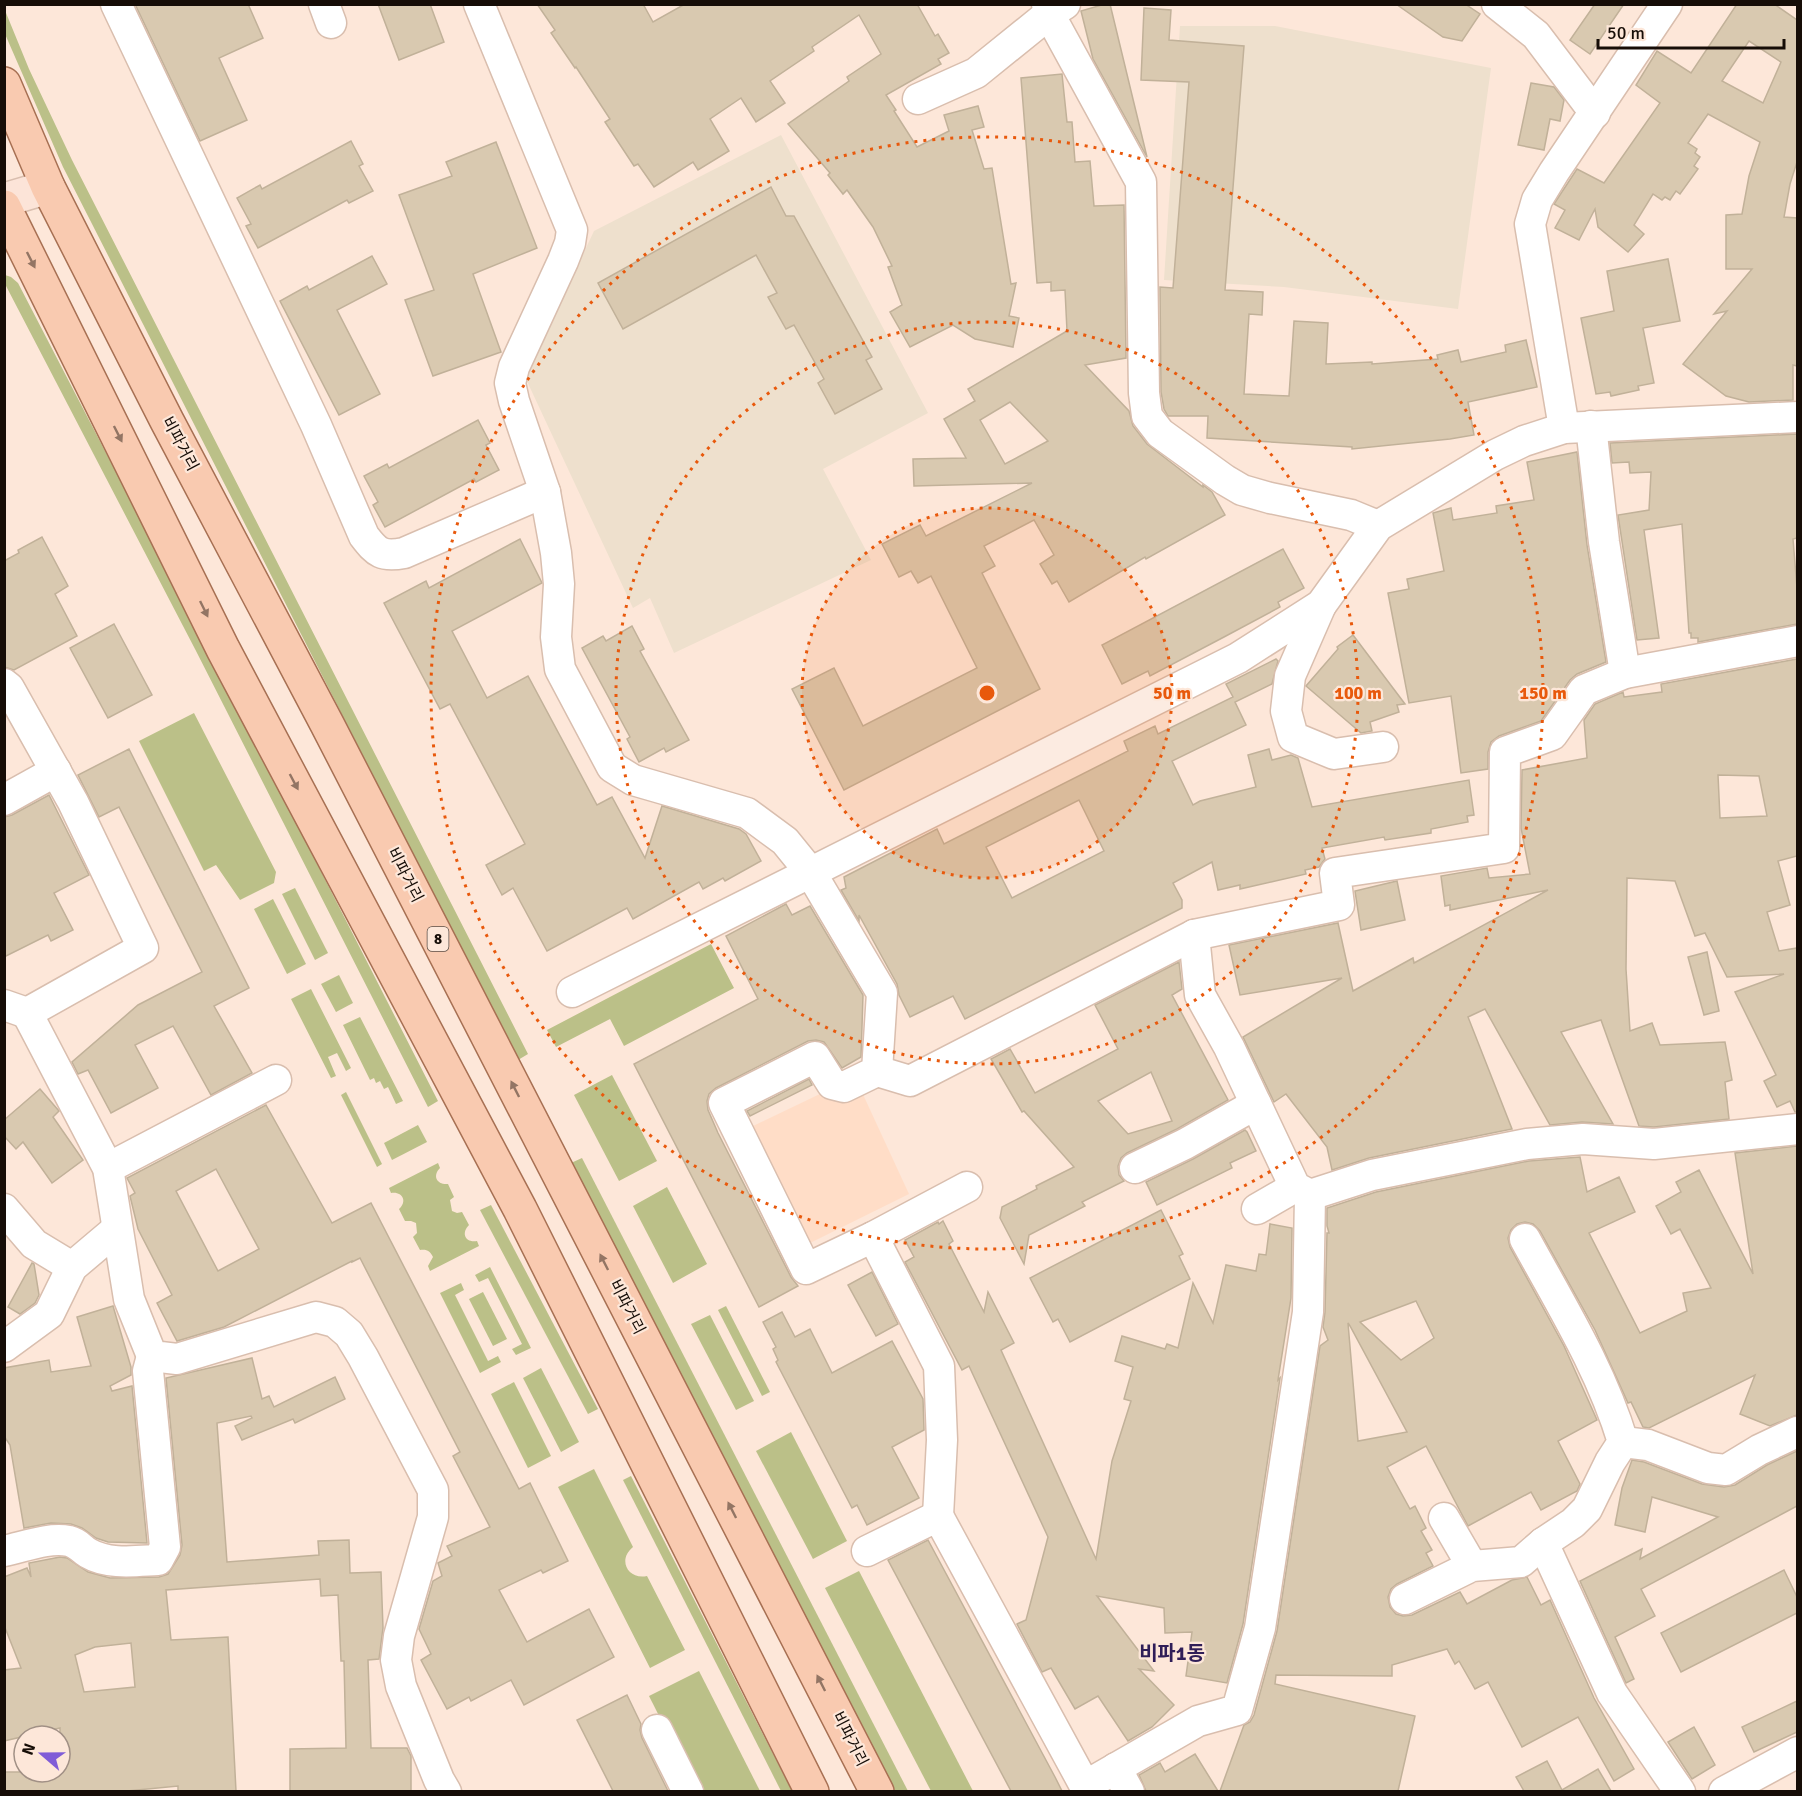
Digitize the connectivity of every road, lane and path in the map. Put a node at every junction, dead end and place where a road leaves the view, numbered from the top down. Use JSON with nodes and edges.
{"nodes":[{"id":1,"x":116,"y":4,"type":"edge"},
{"id":2,"x":479,"y":4,"type":"edge"},
{"id":3,"x":1497,"y":4,"type":"edge"},
{"id":4,"x":1667,"y":4,"type":"edge"},
{"id":5,"x":1048,"y":7,"type":"edge"},
{"id":6,"x":4,"y":84,"type":"edge"},
{"id":7,"x":918,"y":99,"type":"dead end"},
{"id":8,"x":1595,"y":113,"type":"junction"},
{"id":9,"x":48,"y":187,"type":"junction"},
{"id":10,"x":4,"y":200,"type":"edge"},
{"id":11,"x":4,"y":207,"type":"edge"},
{"id":12,"x":1797,"y":417,"type":"edge"},
{"id":13,"x":1577,"y":427,"type":"junction"},
{"id":14,"x":545,"y":492,"type":"junction"},
{"id":15,"x":1378,"y":526,"type":"junction"},
{"id":16,"x":1321,"y":605,"type":"junction"},
{"id":17,"x":1797,"y":641,"type":"edge"},
{"id":18,"x":1625,"y":673,"type":"junction"},
{"id":19,"x":4,"y":684,"type":"edge"},
{"id":20,"x":1383,"y":747,"type":"dead end"},
{"id":21,"x":56,"y":771,"type":"junction"},
{"id":22,"x":4,"y":800,"type":"edge"},
{"id":23,"x":811,"y":873,"type":"junction"},
{"id":24,"x":1194,"y":935,"type":"junction"},
{"id":25,"x":572,"y":992,"type":"dead end"},
{"id":26,"x":16,"y":1009,"type":"edge"},
{"id":27,"x":877,"y":1071,"type":"junction"},
{"id":28,"x":276,"y":1080,"type":"dead end"},
{"id":29,"x":1256,"y":1104,"type":"junction"},
{"id":30,"x":1797,"y":1129,"type":"edge"},
{"id":31,"x":108,"y":1168,"type":"junction"},
{"id":32,"x":1135,"y":1168,"type":"dead end"},
{"id":33,"x":967,"y":1187,"type":"dead end"},
{"id":34,"x":1302,"y":1191,"type":"junction"},
{"id":35,"x":4,"y":1209,"type":"edge"},
{"id":36,"x":1257,"y":1209,"type":"dead end"},
{"id":37,"x":117,"y":1228,"type":"junction"},
{"id":38,"x":873,"y":1237,"type":"junction"},
{"id":39,"x":1525,"y":1239,"type":"dead end"},
{"id":40,"x":72,"y":1267,"type":"junction"},
{"id":41,"x":4,"y":1347,"type":"edge"},
{"id":42,"x":152,"y":1356,"type":"junction"},
{"id":43,"x":1797,"y":1432,"type":"edge"},
{"id":44,"x":1623,"y":1442,"type":"junction"},
{"id":45,"x":938,"y":1516,"type":"junction"},
{"id":46,"x":1444,"y":1518,"type":"dead end"},
{"id":47,"x":1543,"y":1543,"type":"junction"},
{"id":48,"x":4,"y":1551,"type":"edge"},
{"id":49,"x":867,"y":1551,"type":"dead end"},
{"id":50,"x":1472,"y":1566,"type":"junction"},
{"id":51,"x":1404,"y":1599,"type":"dead end"},
{"id":52,"x":657,"y":1730,"type":"dead end"},
{"id":53,"x":1797,"y":1752,"type":"edge"},
{"id":54,"x":1123,"y":1780,"type":"edge"},
{"id":55,"x":1085,"y":1789,"type":"edge"},
{"id":56,"x":446,"y":1791,"type":"edge"},
{"id":57,"x":688,"y":1791,"type":"edge"},
{"id":58,"x":813,"y":1791,"type":"edge"},
{"id":59,"x":877,"y":1791,"type":"edge"},
{"id":60,"x":1680,"y":1791,"type":"edge"},
{"id":61,"x":1724,"y":1791,"type":"edge"}],
"edges":[{"from":1,"to":14,"type":"street"},
{"from":2,"to":14,"type":"street"},
{"from":3,"to":8,"type":"street"},
{"from":4,"to":8,"type":"street"},
{"from":5,"to":7,"type":"street"},
{"from":5,"to":15,"type":"street"},
{"from":6,"to":9,"type":"main road","name":"비파거리","number":"8"},
{"from":8,"to":13,"type":"street"},
{"from":9,"to":10,"type":"street"},
{"from":59,"to":9,"type":"main road","name":"비파거리","number":"8","one_way":true},
{"from":11,"to":58,"type":"main road","one_way":true},
{"from":12,"to":13,"type":"street"},
{"from":13,"to":15,"type":"street"},
{"from":13,"to":18,"type":"street"},
{"from":14,"to":23,"type":"street"},
{"from":15,"to":16,"type":"street"},
{"from":16,"to":20,"type":"street"},
{"from":16,"to":23,"type":"street"},
{"from":17,"to":18,"type":"street"},
{"from":18,"to":24,"type":"street"},
{"from":19,"to":21,"type":"street"},
{"from":21,"to":22,"type":"street"},
{"from":21,"to":26,"type":"street"},
{"from":23,"to":25,"type":"street"},
{"from":23,"to":27,"type":"street"},
{"from":24,"to":27,"type":"street"},
{"from":24,"to":29,"type":"street"},
{"from":26,"to":31,"type":"street"},
{"from":27,"to":38,"type":"street"},
{"from":28,"to":31,"type":"street"},
{"from":29,"to":32,"type":"street"},
{"from":29,"to":34,"type":"street"},
{"from":30,"to":34,"type":"street"},
{"from":31,"to":37,"type":"street"},
{"from":33,"to":38,"type":"street"},
{"from":34,"to":36,"type":"street"},
{"from":34,"to":54,"type":"street"},
{"from":35,"to":40,"type":"street"},
{"from":37,"to":40,"type":"street"},
{"from":37,"to":42,"type":"street"},
{"from":38,"to":45,"type":"street"},
{"from":39,"to":44,"type":"street"},
{"from":40,"to":41,"type":"street"},
{"from":42,"to":48,"type":"street"},
{"from":42,"to":56,"type":"street"},
{"from":43,"to":44,"type":"street"},
{"from":44,"to":47,"type":"street"},
{"from":45,"to":49,"type":"street"},
{"from":45,"to":55,"type":"street"},
{"from":46,"to":50,"type":"street"},
{"from":47,"to":50,"type":"street"},
{"from":47,"to":60,"type":"street"},
{"from":50,"to":51,"type":"street"},
{"from":52,"to":57,"type":"street"},
{"from":53,"to":61,"type":"street"},
{"from":54,"to":55,"type":"street"}]}
